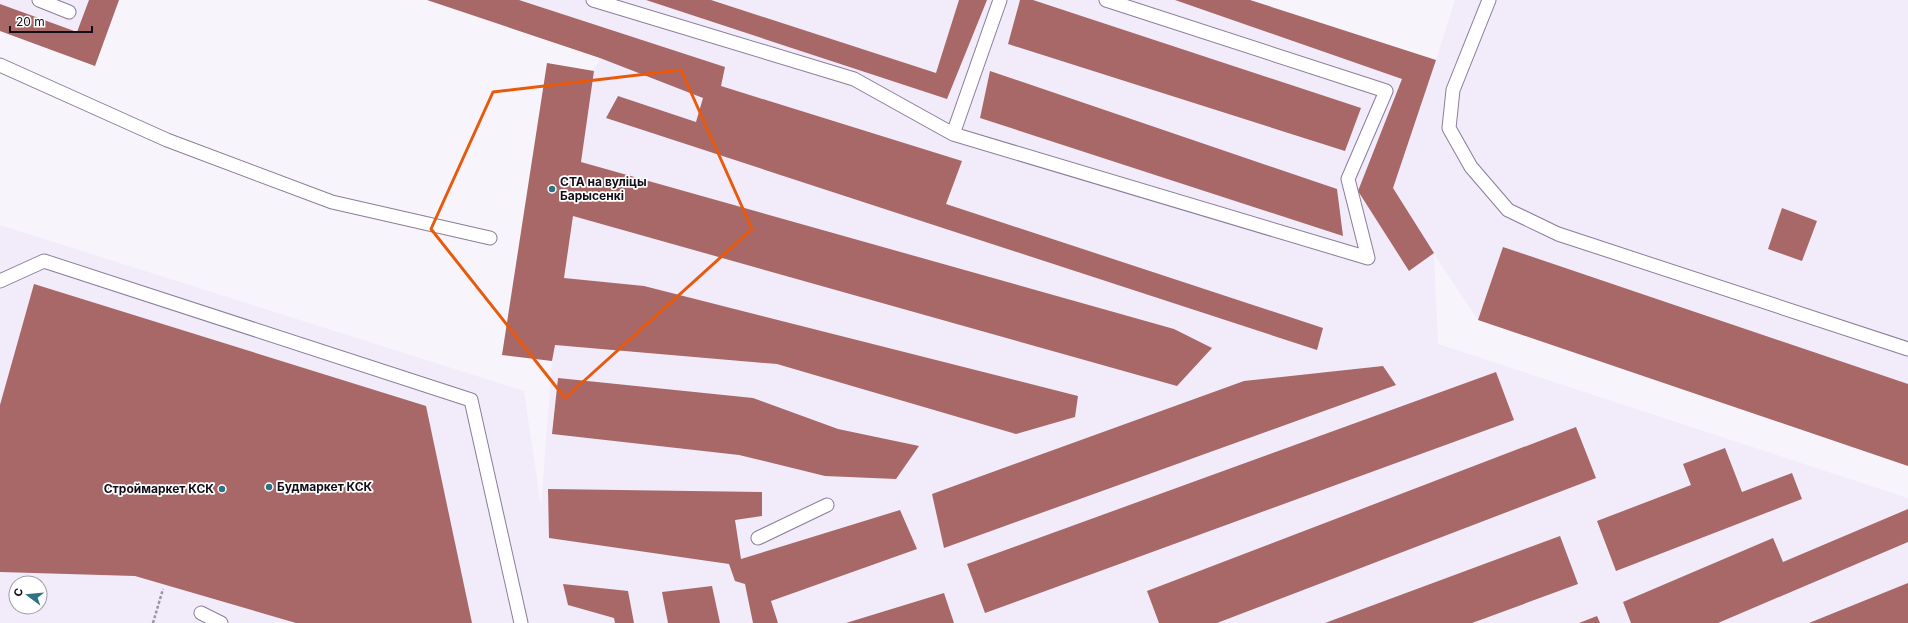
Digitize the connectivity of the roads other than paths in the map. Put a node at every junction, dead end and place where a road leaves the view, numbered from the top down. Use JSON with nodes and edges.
{"nodes":[{"id":1,"x":40,"y":0,"type":"edge"},
{"id":2,"x":593,"y":0,"type":"edge"},
{"id":3,"x":1000,"y":0,"type":"edge"},
{"id":4,"x":1106,"y":0,"type":"edge"},
{"id":5,"x":1490,"y":0,"type":"edge"},
{"id":6,"x":69,"y":12,"type":"dead end"},
{"id":7,"x":0,"y":65,"type":"edge"},
{"id":8,"x":953,"y":134,"type":"junction"},
{"id":9,"x":490,"y":238,"type":"dead end"},
{"id":10,"x":0,"y":281,"type":"edge"},
{"id":11,"x":1908,"y":349,"type":"edge"},
{"id":12,"x":827,"y":505,"type":"dead end"},
{"id":13,"x":758,"y":538,"type":"dead end"},
{"id":14,"x":201,"y":613,"type":"dead end"},
{"id":15,"x":221,"y":623,"type":"edge"},
{"id":16,"x":521,"y":623,"type":"edge"}],
"edges":[{"from":1,"to":6,"type":"lane"},
{"from":2,"to":8,"type":"lane"},
{"from":3,"to":8,"type":"lane"},
{"from":4,"to":8,"type":"lane"},
{"from":5,"to":11,"type":"lane"},
{"from":7,"to":9,"type":"lane"},
{"from":10,"to":16,"type":"lane"},
{"from":12,"to":13,"type":"lane"},
{"from":14,"to":15,"type":"lane"}]}
